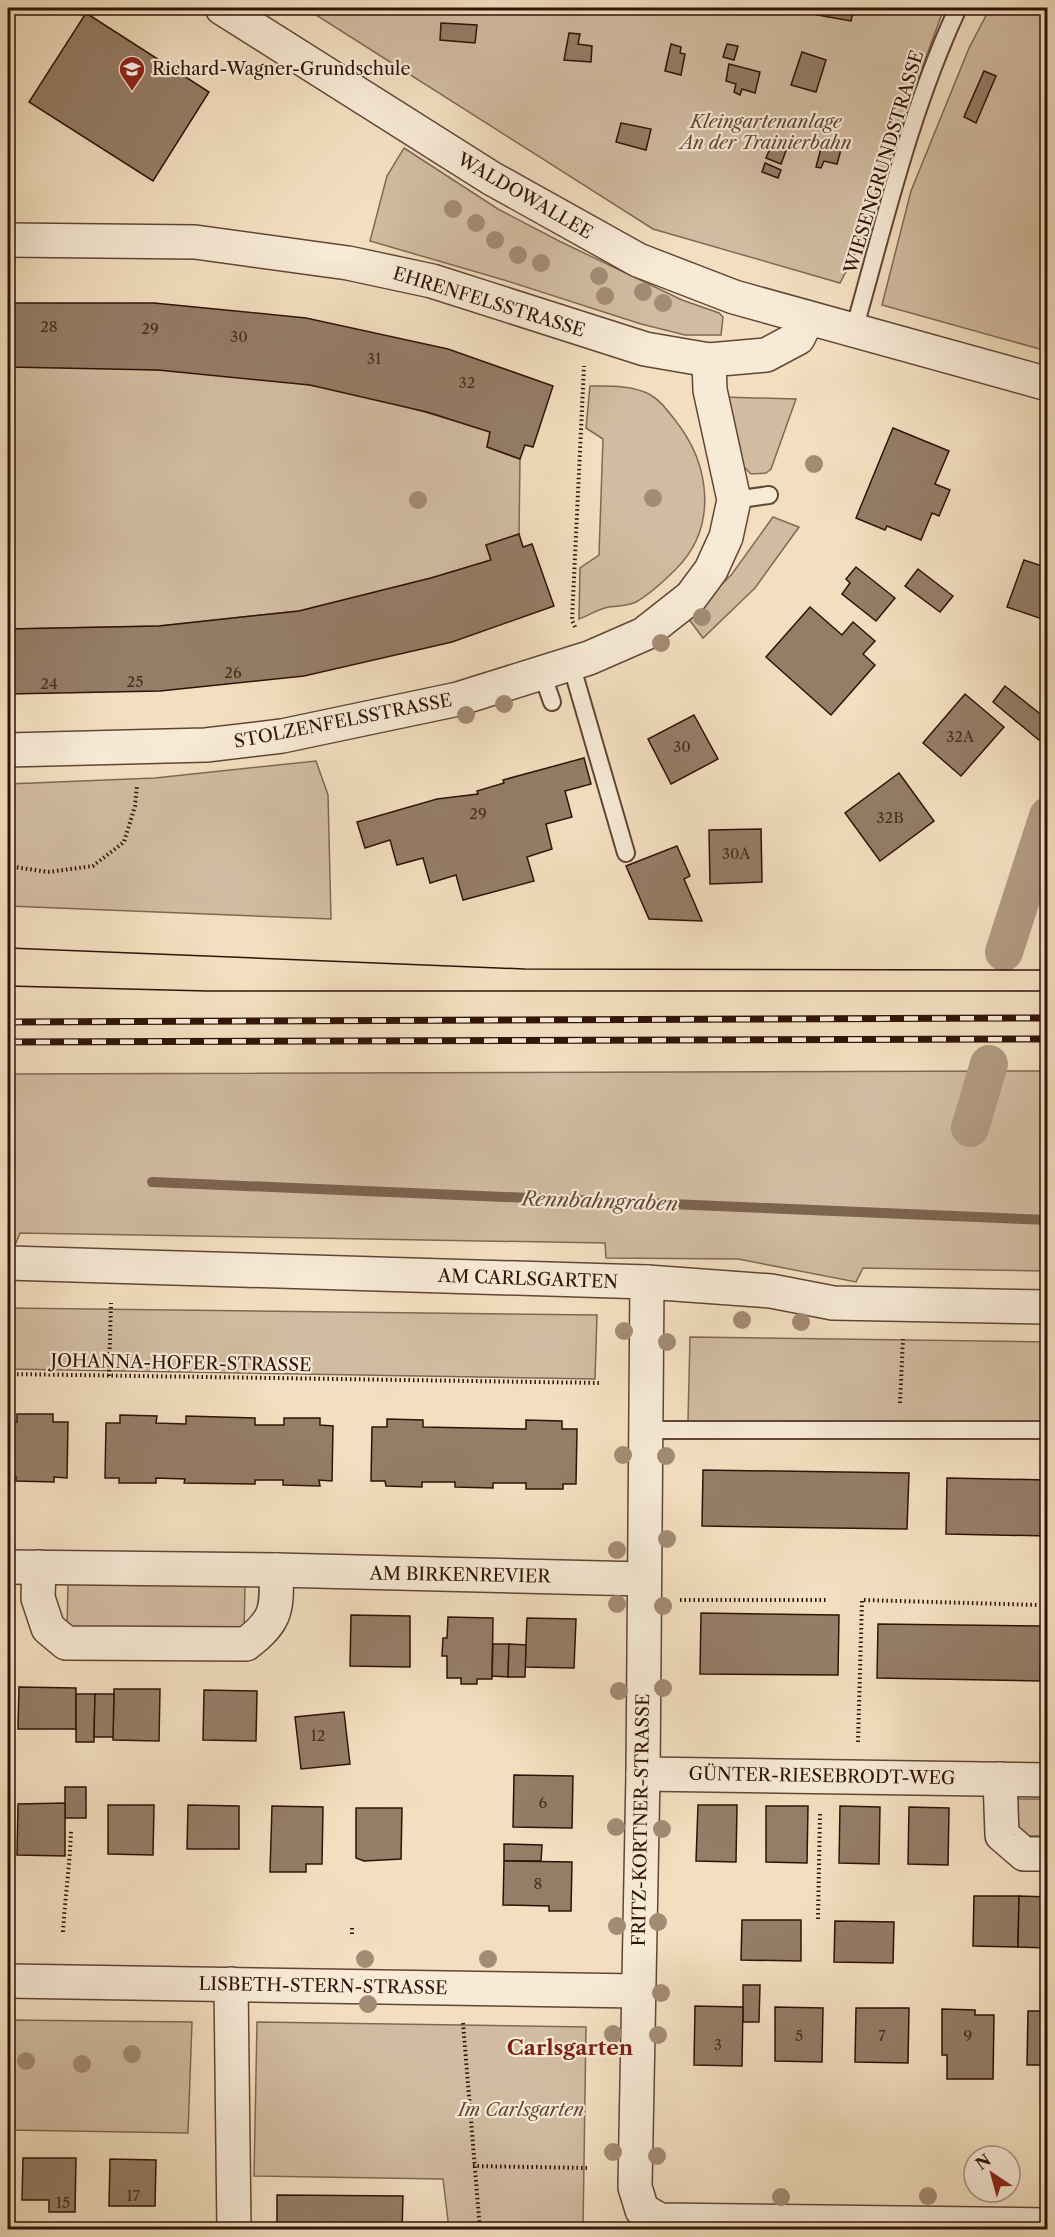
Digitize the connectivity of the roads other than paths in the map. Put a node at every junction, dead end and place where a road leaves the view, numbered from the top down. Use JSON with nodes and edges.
{"nodes":[{"id":1,"x":222,"y":8,"type":"edge"},
{"id":2,"x":958,"y":8,"type":"edge"},
{"id":3,"x":8,"y":240,"type":"edge"},
{"id":4,"x":808,"y":318,"type":"junction"},
{"id":5,"x":854,"y":330,"type":"junction"},
{"id":6,"x":709,"y":360,"type":"junction"},
{"id":7,"x":1047,"y":384,"type":"edge"},
{"id":8,"x":769,"y":495,"type":"dead end"},
{"id":9,"x":734,"y":500,"type":"junction"},
{"id":10,"x":563,"y":674,"type":"junction"},
{"id":11,"x":8,"y":750,"type":"edge"},
{"id":12,"x":626,"y":853,"type":"dead end"},
{"id":13,"x":8,"y":1263,"type":"edge"},
{"id":14,"x":646,"y":1282,"type":"junction"},
{"id":15,"x":1047,"y":1307,"type":"edge"},
{"id":16,"x":645,"y":1430,"type":"junction"},
{"id":17,"x":1047,"y":1430,"type":"edge"},
{"id":18,"x":23,"y":1567,"type":"edge"},
{"id":19,"x":276,"y":1570,"type":"junction"},
{"id":20,"x":643,"y":1579,"type":"junction"},
{"id":21,"x":643,"y":1774,"type":"junction"},
{"id":22,"x":1000,"y":1779,"type":"junction"},
{"id":23,"x":1047,"y":1779,"type":"edge"},
{"id":24,"x":1047,"y":1854,"type":"edge"},
{"id":25,"x":8,"y":1981,"type":"edge"},
{"id":26,"x":231,"y":1984,"type":"junction"},
{"id":27,"x":638,"y":1991,"type":"junction"},
{"id":28,"x":1047,"y":2225,"type":"edge"},
{"id":29,"x":234,"y":2229,"type":"edge"}],
"edges":[{"from":1,"to":4,"type":"street","name":"WALDOWALLEE"},
{"from":2,"to":5,"type":"lane","name":"WIESENGRUNDSTRASSE"},
{"from":3,"to":6,"type":"street","name":"EHRENFELSSTRASSE"},
{"from":4,"to":5,"type":"street","name":"WALDOWALLEE"},
{"from":4,"to":6,"type":"street","name":"EHRENFELSSTRASSE"},
{"from":5,"to":7,"type":"street","name":"WALDOWALLEE"},
{"from":6,"to":9,"type":"street","name":"STOLZENFELSSTRASSE"},
{"from":8,"to":9,"type":"lane"},
{"from":9,"to":10,"type":"street","name":"STOLZENFELSSTRASSE"},
{"from":10,"to":11,"type":"street","name":"STOLZENFELSSTRASSE"},
{"from":10,"to":12,"type":"lane"},
{"from":13,"to":14,"type":"street","name":"AM CARLSGARTEN"},
{"from":14,"to":15,"type":"street","name":"AM CARLSGARTEN"},
{"from":14,"to":16,"type":"street","name":"FRITZ-KORTNER-STRASSE"},
{"from":16,"to":17,"type":"lane"},
{"from":16,"to":20,"type":"street","name":"FRITZ-KORTNER-STRASSE"},
{"from":18,"to":19,"type":"street","name":"AM BIRKENREVIER"},
{"from":18,"to":19,"type":"street","name":"AM BIRKENREVIER"},
{"from":19,"to":20,"type":"street","name":"AM BIRKENREVIER"},
{"from":20,"to":21,"type":"street","name":"FRITZ-KORTNER-STRASSE"},
{"from":21,"to":22,"type":"street","name":"GÜNTER-RIESEBRODT-WEG"},
{"from":21,"to":27,"type":"street","name":"FRITZ-KORTNER-STRASSE"},
{"from":22,"to":23,"type":"street","name":"GÜNTER-RIESEBRODT-WEG"},
{"from":22,"to":24,"type":"street"},
{"from":25,"to":26,"type":"street","name":"LISBETH-STERN-STRASSE"},
{"from":26,"to":27,"type":"street","name":"LISBETH-STERN-STRASSE"},
{"from":26,"to":29,"type":"street"},
{"from":27,"to":28,"type":"street","name":"FRITZ-KORTNER-STRASSE"}]}
